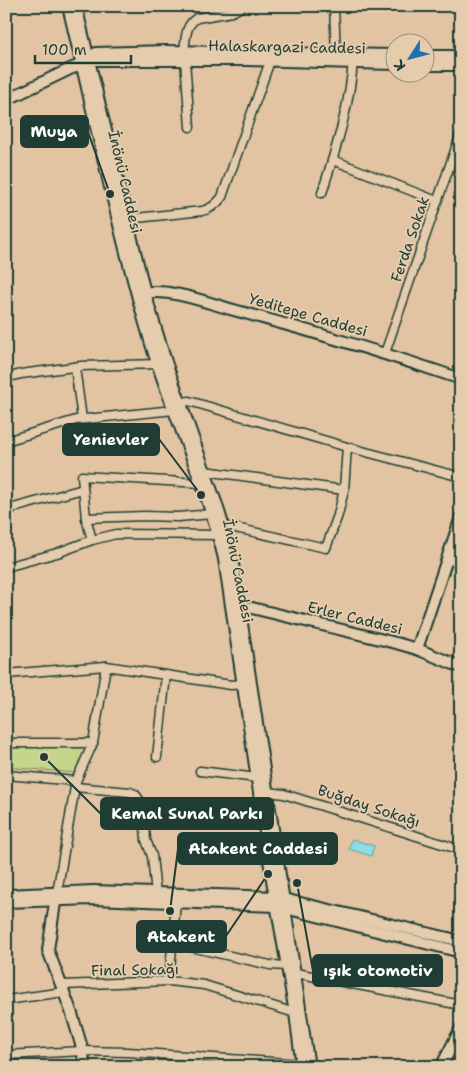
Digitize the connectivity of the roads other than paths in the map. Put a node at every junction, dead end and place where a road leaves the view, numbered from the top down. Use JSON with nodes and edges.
{"nodes":[{"id":1,"x":68,"y":6,"type":"edge"},
{"id":2,"x":76,"y":6,"type":"edge"},
{"id":3,"x":242,"y":6,"type":"edge"},
{"id":4,"x":334,"y":6,"type":"edge"},
{"id":5,"x":336,"y":54,"type":"junction"},
{"id":6,"x":185,"y":56,"type":"junction"},
{"id":7,"x":434,"y":56,"type":"edge"},
{"id":8,"x":461,"y":56,"type":"edge"},
{"id":9,"x":271,"y":57,"type":"junction"},
{"id":10,"x":384,"y":57,"type":"edge"},
{"id":11,"x":84,"y":59,"type":"junction"},
{"id":12,"x":353,"y":59,"type":"junction"},
{"id":13,"x":384,"y":63,"type":"edge"},
{"id":14,"x":434,"y":65,"type":"edge"},
{"id":15,"x":461,"y":65,"type":"edge"},
{"id":16,"x":6,"y":100,"type":"edge"},
{"id":17,"x":190,"y":127,"type":"dead end"},
{"id":18,"x":461,"y":133,"type":"edge"},
{"id":19,"x":333,"y":160,"type":"junction"},
{"id":20,"x":322,"y":193,"type":"dead end"},
{"id":21,"x":437,"y":201,"type":"junction"},
{"id":22,"x":123,"y":219,"type":"junction"},
{"id":23,"x":132,"y":259,"type":"junction"},
{"id":24,"x":145,"y":293,"type":"junction"},
{"id":25,"x":148,"y":321,"type":"junction"},
{"id":26,"x":385,"y":353,"type":"junction"},
{"id":27,"x":162,"y":364,"type":"junction"},
{"id":28,"x":76,"y":367,"type":"junction"},
{"id":29,"x":6,"y":378,"type":"edge"},
{"id":30,"x":461,"y":380,"type":"edge"},
{"id":31,"x":178,"y":406,"type":"junction"},
{"id":32,"x":82,"y":419,"type":"junction"},
{"id":33,"x":6,"y":441,"type":"edge"},
{"id":34,"x":347,"y":447,"type":"junction"},
{"id":35,"x":461,"y":477,"type":"edge"},
{"id":36,"x":204,"y":478,"type":"junction"},
{"id":37,"x":83,"y":489,"type":"junction"},
{"id":38,"x":344,"y":490,"type":"junction"},
{"id":39,"x":6,"y":510,"type":"edge"},
{"id":40,"x":212,"y":514,"type":"junction"},
{"id":41,"x":461,"y":517,"type":"edge"},
{"id":42,"x":86,"y":518,"type":"junction"},
{"id":43,"x":221,"y":531,"type":"junction"},
{"id":44,"x":92,"y":540,"type":"junction"},
{"id":45,"x":448,"y":558,"type":"junction"},
{"id":46,"x":461,"y":564,"type":"edge"},
{"id":47,"x":6,"y":567,"type":"edge"},
{"id":48,"x":235,"y":606,"type":"junction"},
{"id":49,"x":417,"y":649,"type":"junction"},
{"id":50,"x":106,"y":666,"type":"junction"},
{"id":51,"x":461,"y":667,"type":"edge"},
{"id":52,"x":6,"y":674,"type":"edge"},
{"id":53,"x":166,"y":675,"type":"junction"},
{"id":54,"x":246,"y":683,"type":"junction"},
{"id":55,"x":6,"y":743,"type":"edge"},
{"id":56,"x":93,"y":743,"type":"junction"},
{"id":57,"x":158,"y":757,"type":"dead end"},
{"id":58,"x":200,"y":771,"type":"dead end"},
{"id":59,"x":6,"y":774,"type":"edge"},
{"id":60,"x":257,"y":778,"type":"junction"},
{"id":61,"x":76,"y":784,"type":"junction"},
{"id":62,"x":268,"y":792,"type":"junction"},
{"id":63,"x":461,"y":850,"type":"edge"},
{"id":64,"x":6,"y":894,"type":"edge"},
{"id":65,"x":156,"y":894,"type":"junction"},
{"id":66,"x":56,"y":897,"type":"junction"},
{"id":67,"x":6,"y":902,"type":"edge"},
{"id":68,"x":280,"y":902,"type":"junction"},
{"id":69,"x":176,"y":903,"type":"junction"},
{"id":70,"x":461,"y":940,"type":"edge"},
{"id":71,"x":172,"y":943,"type":"junction"},
{"id":72,"x":461,"y":952,"type":"edge"},
{"id":73,"x":286,"y":966,"type":"junction"},
{"id":74,"x":296,"y":972,"type":"junction"},
{"id":75,"x":169,"y":981,"type":"junction"},
{"id":76,"x":63,"y":989,"type":"junction"},
{"id":77,"x":6,"y":1000,"type":"edge"},
{"id":78,"x":461,"y":1004,"type":"edge"},
{"id":79,"x":295,"y":1013,"type":"junction"},
{"id":80,"x":461,"y":1028,"type":"edge"},
{"id":81,"x":83,"y":1051,"type":"junction"},
{"id":82,"x":6,"y":1054,"type":"edge"},
{"id":83,"x":196,"y":1056,"type":"junction"},
{"id":84,"x":228,"y":1063,"type":"edge"},
{"id":85,"x":304,"y":1066,"type":"edge"},
{"id":86,"x":84,"y":1067,"type":"edge"},
{"id":87,"x":197,"y":1067,"type":"edge"},
{"id":88,"x":441,"y":1067,"type":"edge"}],
"edges":[{"from":1,"to":11,"type":"main road"},
{"from":2,"to":11,"type":"main road"},
{"from":3,"to":6,"type":"street"},
{"from":4,"to":5,"type":"street"},
{"from":5,"to":9,"type":"main road"},
{"from":5,"to":12,"type":"main road"},
{"from":6,"to":9,"type":"main road"},
{"from":6,"to":11,"type":"main road"},
{"from":6,"to":17,"type":"street"},
{"from":7,"to":8,"type":"main road"},
{"from":9,"to":12,"type":"main road","name":"Halaskargazi Caddesi"},
{"from":9,"to":22,"type":"street"},
{"from":10,"to":12,"type":"main road"},
{"from":11,"to":16,"type":"main road"},
{"from":11,"to":22,"type":"main road"},
{"from":12,"to":13,"type":"main road","name":"Halaskargazi Caddesi"},
{"from":12,"to":19,"type":"street"},
{"from":14,"to":15,"type":"main road"},
{"from":18,"to":21,"type":"street","name":"Ferda Sokak"},
{"from":19,"to":20,"type":"street"},
{"from":19,"to":21,"type":"street"},
{"from":21,"to":26,"type":"street","name":"Ferda Sokak"},
{"from":22,"to":23,"type":"main road"},
{"from":23,"to":24,"type":"main road"},
{"from":23,"to":25,"type":"main road"},
{"from":24,"to":25,"type":"main road"},
{"from":24,"to":26,"type":"main road","name":"Yeditepe Caddesi"},
{"from":25,"to":27,"type":"main road"},
{"from":26,"to":30,"type":"main road","name":"Yeditepe Caddesi"},
{"from":27,"to":28,"type":"street"},
{"from":27,"to":31,"type":"main road"},
{"from":28,"to":29,"type":"street"},
{"from":28,"to":32,"type":"street"},
{"from":31,"to":32,"type":"street"},
{"from":31,"to":34,"type":"street"},
{"from":31,"to":36,"type":"main road"},
{"from":32,"to":33,"type":"street"},
{"from":34,"to":35,"type":"street"},
{"from":34,"to":38,"type":"street"},
{"from":36,"to":37,"type":"street"},
{"from":36,"to":38,"type":"street"},
{"from":36,"to":40,"type":"main road","name":"İnönü Caddesi"},
{"from":36,"to":43,"type":"main road"},
{"from":37,"to":39,"type":"street"},
{"from":37,"to":42,"type":"street"},
{"from":38,"to":43,"type":"street"},
{"from":40,"to":42,"type":"street"},
{"from":40,"to":43,"type":"main road","name":"İnönü Caddesi"},
{"from":41,"to":45,"type":"main road"},
{"from":42,"to":44,"type":"street"},
{"from":43,"to":44,"type":"street"},
{"from":43,"to":48,"type":"main road"},
{"from":44,"to":47,"type":"street"},
{"from":45,"to":46,"type":"street"},
{"from":45,"to":49,"type":"main road"},
{"from":48,"to":49,"type":"main road","name":"Erler Caddesi"},
{"from":48,"to":54,"type":"main road"},
{"from":49,"to":51,"type":"main road","name":"Erler Caddesi"},
{"from":50,"to":52,"type":"street"},
{"from":50,"to":53,"type":"street"},
{"from":50,"to":56,"type":"street"},
{"from":53,"to":54,"type":"street"},
{"from":53,"to":57,"type":"street"},
{"from":54,"to":60,"type":"main road"},
{"from":54,"to":62,"type":"main road"},
{"from":55,"to":56,"type":"street"},
{"from":56,"to":61,"type":"street"},
{"from":58,"to":60,"type":"street"},
{"from":59,"to":61,"type":"street"},
{"from":60,"to":68,"type":"main road"},
{"from":61,"to":65,"type":"street"},
{"from":61,"to":66,"type":"street"},
{"from":62,"to":63,"type":"street","name":"Buğday Sokağı"},
{"from":62,"to":68,"type":"main road"},
{"from":64,"to":66,"type":"main road"},
{"from":65,"to":66,"type":"main road"},
{"from":65,"to":68,"type":"main road"},
{"from":66,"to":67,"type":"main road"},
{"from":66,"to":69,"type":"main road"},
{"from":66,"to":76,"type":"main road"},
{"from":68,"to":69,"type":"main road"},
{"from":68,"to":70,"type":"main road"},
{"from":68,"to":72,"type":"main road"},
{"from":68,"to":73,"type":"main road"},
{"from":68,"to":74,"type":"main road"},
{"from":69,"to":71,"type":"street"},
{"from":71,"to":73,"type":"street"},
{"from":71,"to":75,"type":"street"},
{"from":73,"to":79,"type":"main road"},
{"from":74,"to":78,"type":"street"},
{"from":74,"to":85,"type":"main road"},
{"from":75,"to":76,"type":"street","name":"Final Sokağı"},
{"from":75,"to":79,"type":"street","name":"Final Sokağı"},
{"from":76,"to":77,"type":"street","name":"Final Sokağı"},
{"from":76,"to":81,"type":"main road"},
{"from":79,"to":85,"type":"main road"},
{"from":80,"to":88,"type":"main road"},
{"from":81,"to":82,"type":"street"},
{"from":81,"to":83,"type":"street"},
{"from":81,"to":86,"type":"main road"},
{"from":83,"to":84,"type":"street"},
{"from":83,"to":87,"type":"street"},
{"from":84,"to":85,"type":"street"}]}
